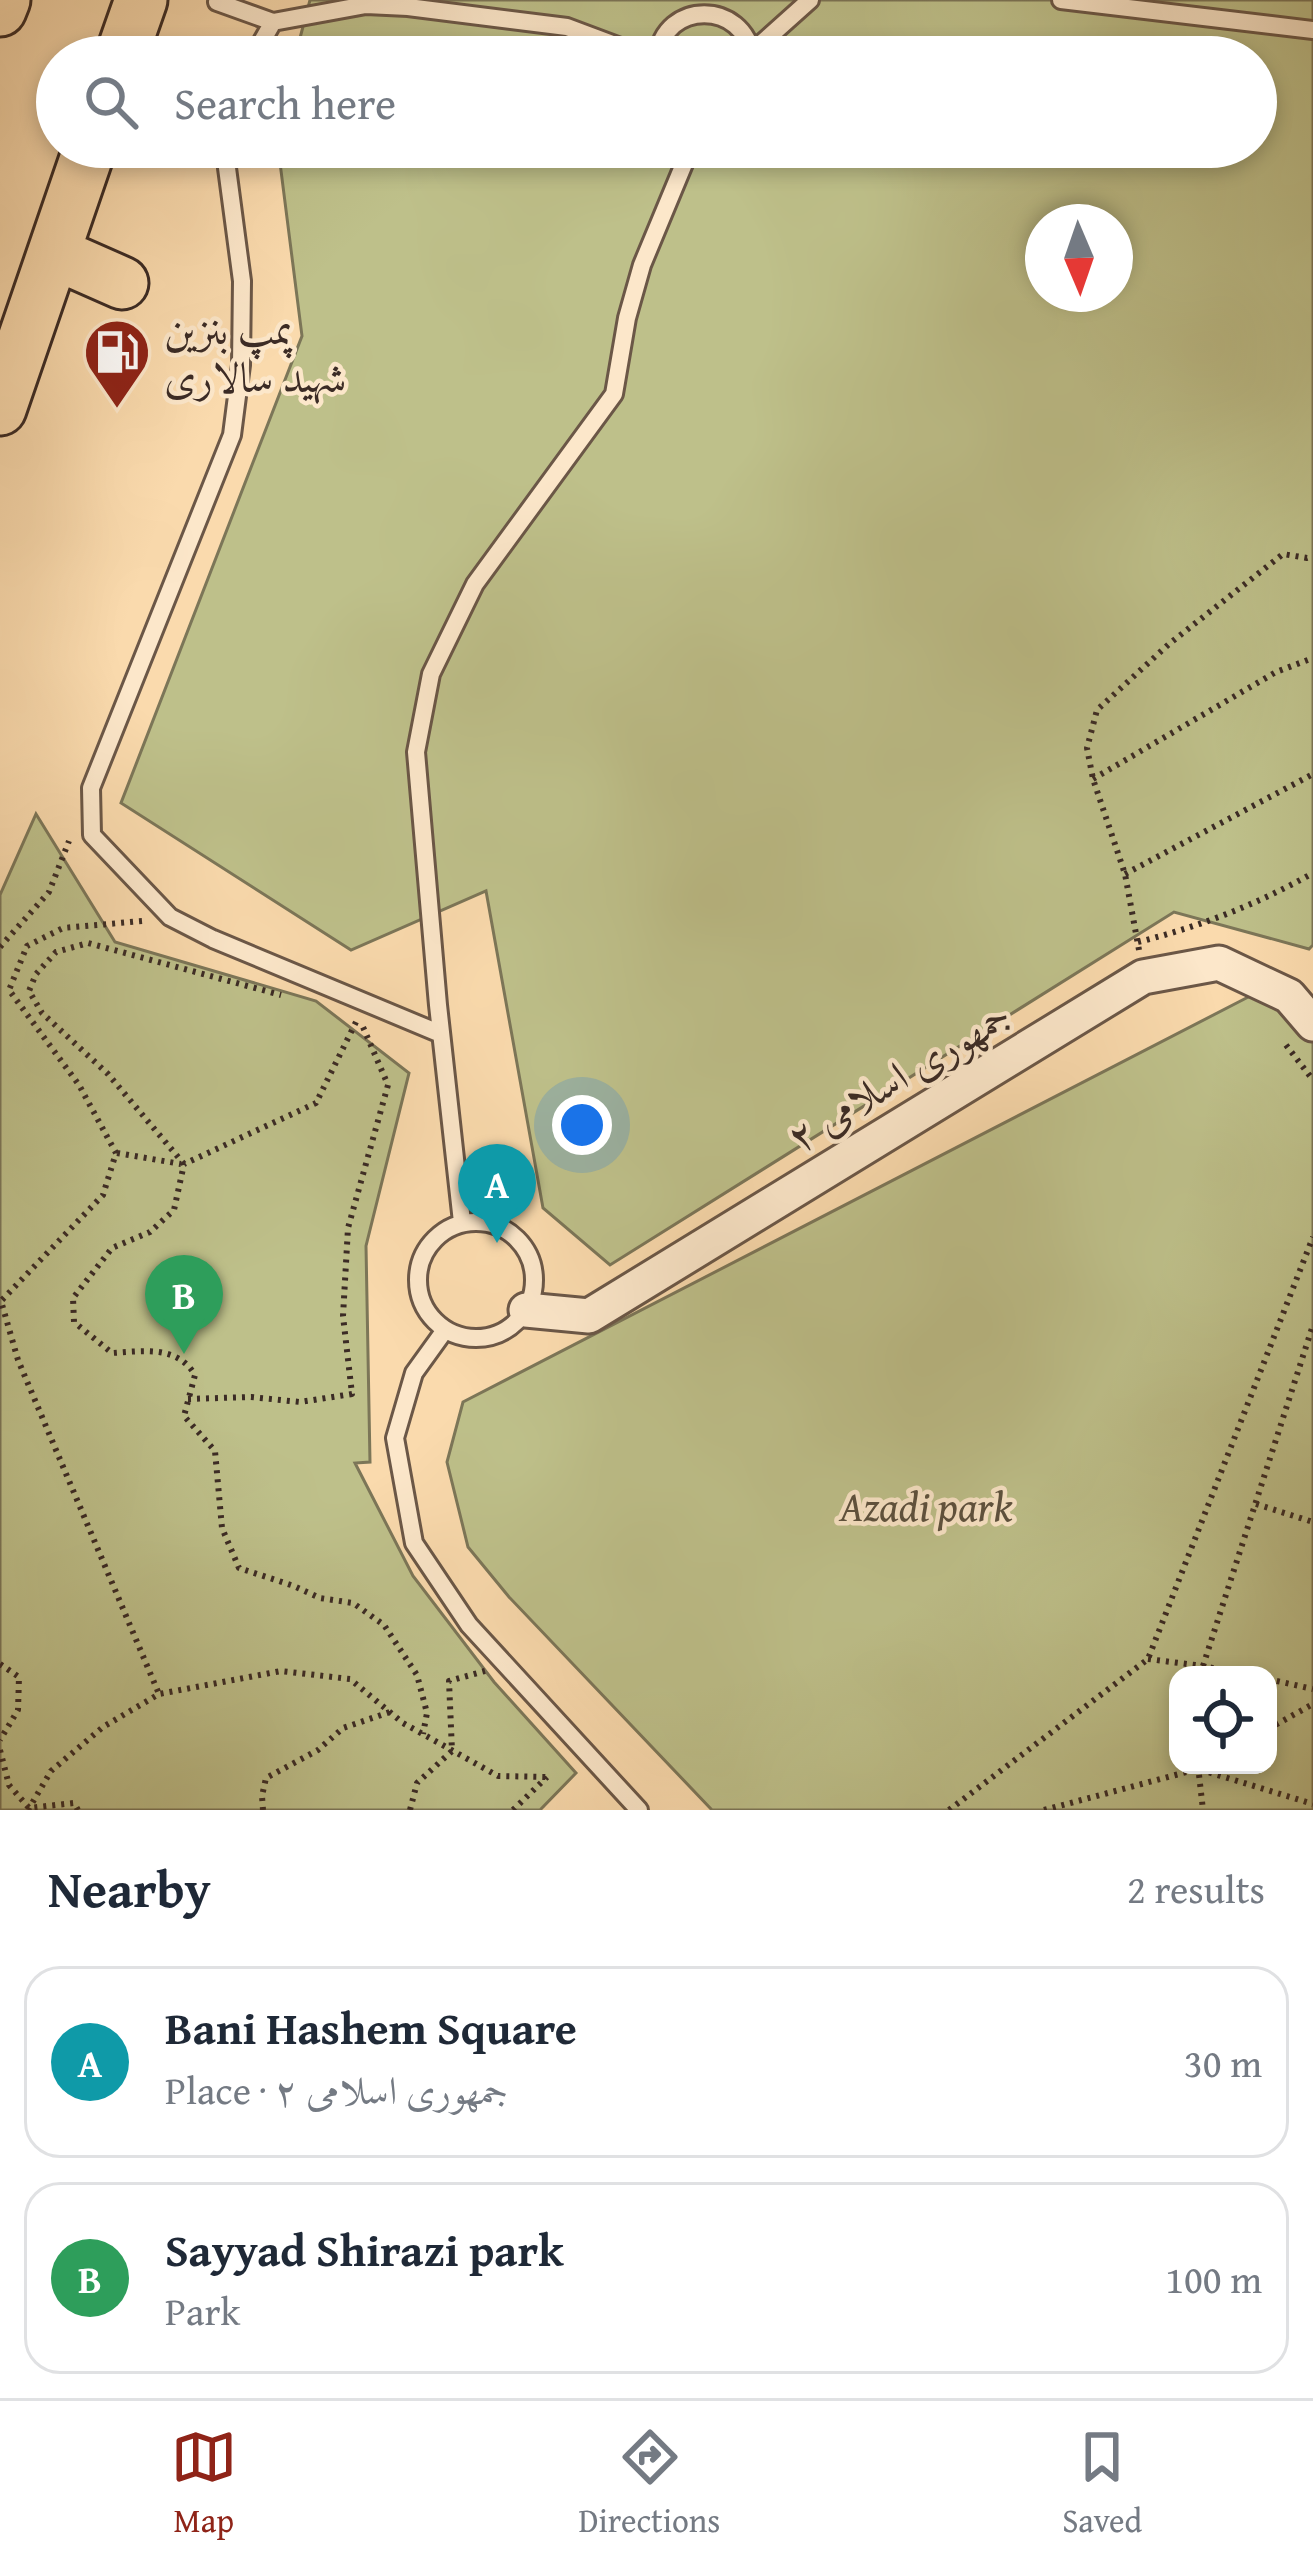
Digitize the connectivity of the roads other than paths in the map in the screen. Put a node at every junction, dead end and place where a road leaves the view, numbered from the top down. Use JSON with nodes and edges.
{"nodes":[{"id":1,"x":4,"y":0,"type":"edge"},
{"id":2,"x":141,"y":0,"type":"edge"},
{"id":3,"x":1060,"y":0,"type":"edge"},
{"id":4,"x":813,"y":1,"type":"edge"},
{"id":5,"x":217,"y":2,"type":"edge"},
{"id":6,"x":0,"y":10,"type":"edge"},
{"id":7,"x":273,"y":22,"type":"junction"},
{"id":8,"x":1313,"y":31,"type":"edge"},
{"id":9,"x":128,"y":36,"type":"edge"},
{"id":10,"x":265,"y":36,"type":"edge"},
{"id":11,"x":591,"y":36,"type":"edge"},
{"id":12,"x":663,"y":36,"type":"edge"},
{"id":13,"x":747,"y":36,"type":"edge"},
{"id":14,"x":773,"y":36,"type":"edge"},
{"id":15,"x":83,"y":168,"type":"edge"},
{"id":16,"x":227,"y":168,"type":"edge"},
{"id":17,"x":682,"y":168,"type":"edge"},
{"id":18,"x":54,"y":253,"type":"junction"},
{"id":19,"x":122,"y":283,"type":"dead end"},
{"id":20,"x":0,"y":410,"type":"edge"},
{"id":21,"x":1313,"y":1024,"type":"edge"},
{"id":22,"x":441,"y":1034,"type":"junction"},
{"id":23,"x":462,"y":1222,"type":"junction"},
{"id":24,"x":526,"y":1310,"type":"junction"},
{"id":25,"x":445,"y":1330,"type":"junction"},
{"id":26,"x":639,"y":1810,"type":"edge"}],
"edges":[{"from":1,"to":6,"type":"main road"},
{"from":2,"to":9,"type":"main road"},
{"from":3,"to":8,"type":"lane"},
{"from":4,"to":14,"type":"lane"},
{"from":5,"to":7,"type":"lane"},
{"from":7,"to":10,"type":"lane"},
{"from":7,"to":11,"type":"lane"},
{"from":12,"to":13,"type":"lane"},
{"from":15,"to":18,"type":"main road"},
{"from":16,"to":22,"type":"lane"},
{"from":17,"to":22,"type":"lane"},
{"from":18,"to":19,"type":"main road"},
{"from":18,"to":20,"type":"main road"},
{"from":21,"to":24,"type":"street","name":"جمهوری اسلامی ۲"},
{"from":22,"to":23,"type":"lane"},
{"from":23,"to":24,"type":"lane"},
{"from":23,"to":25,"type":"lane"},
{"from":24,"to":25,"type":"lane"},
{"from":25,"to":26,"type":"lane"}]}
